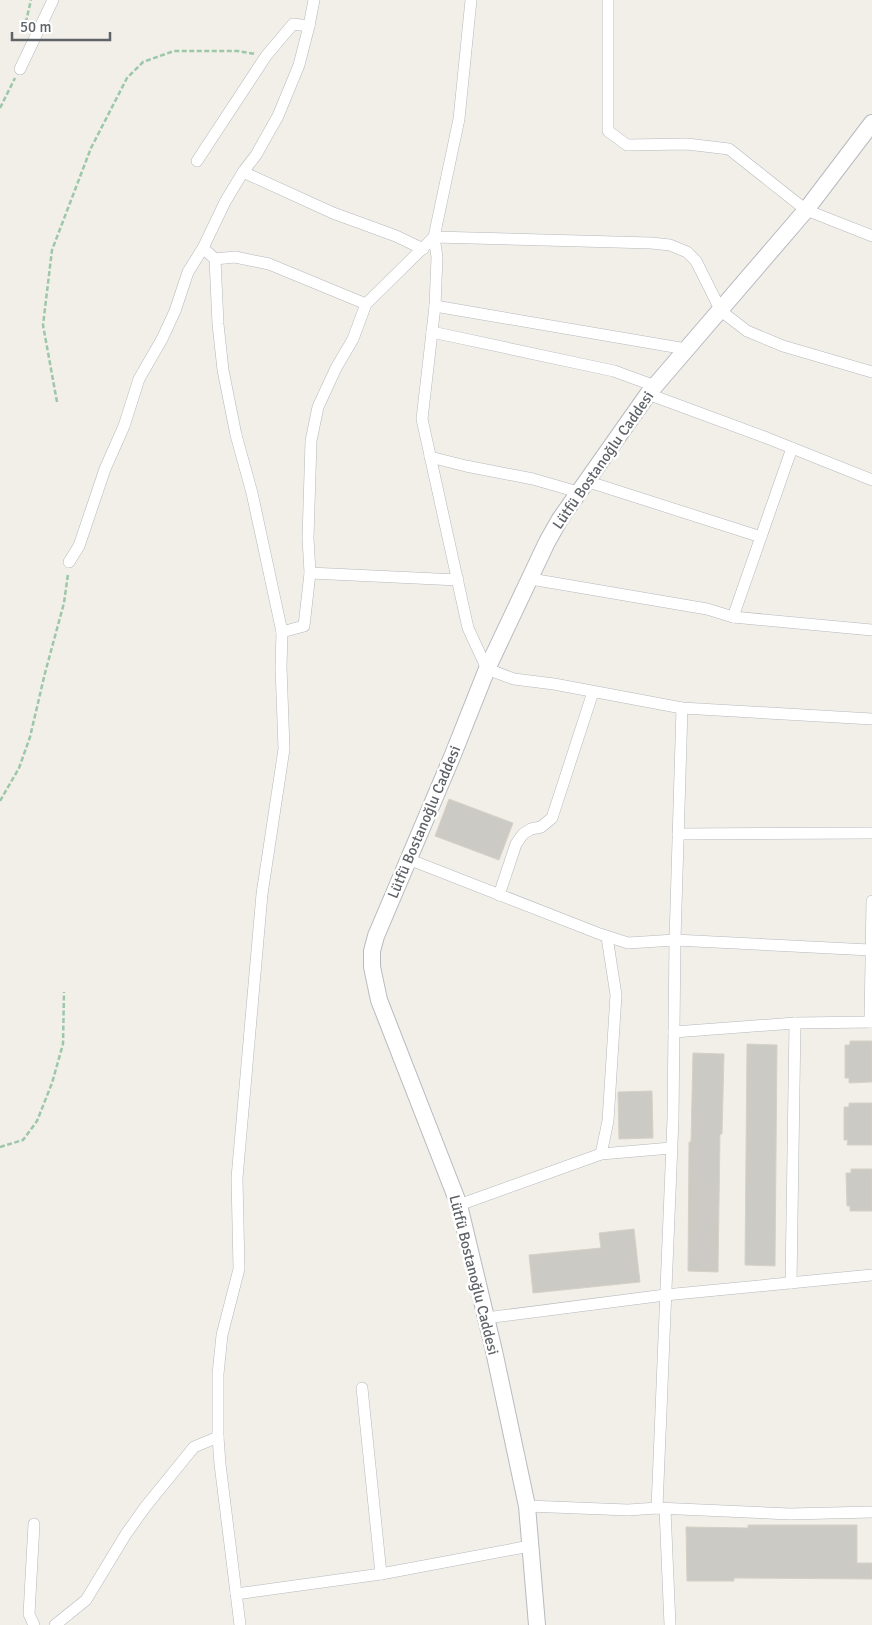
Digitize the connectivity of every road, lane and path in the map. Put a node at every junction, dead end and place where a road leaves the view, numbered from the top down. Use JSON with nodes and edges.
{"nodes":[{"id":1,"x":53,"y":0,"type":"edge"},
{"id":2,"x":314,"y":0,"type":"edge"},
{"id":3,"x":471,"y":0,"type":"edge"},
{"id":4,"x":608,"y":0,"type":"edge"},
{"id":5,"x":309,"y":26,"type":"junction"},
{"id":6,"x":266,"y":56,"type":"junction"},
{"id":7,"x":20,"y":69,"type":"joint"},
{"id":8,"x":0,"y":108,"type":"edge"},
{"id":9,"x":872,"y":123,"type":"edge"},
{"id":10,"x":197,"y":160,"type":"dead end"},
{"id":11,"x":243,"y":172,"type":"junction"},
{"id":12,"x":806,"y":210,"type":"junction"},
{"id":13,"x":872,"y":236,"type":"edge"},
{"id":14,"x":434,"y":237,"type":"junction"},
{"id":15,"x":203,"y":248,"type":"junction"},
{"id":16,"x":423,"y":249,"type":"junction"},
{"id":17,"x":215,"y":259,"type":"junction"},
{"id":18,"x":366,"y":304,"type":"junction"},
{"id":19,"x":434,"y":306,"type":"junction"},
{"id":20,"x":721,"y":310,"type":"junction"},
{"id":21,"x":432,"y":332,"type":"junction"},
{"id":22,"x":686,"y":349,"type":"junction"},
{"id":23,"x":872,"y":372,"type":"edge"},
{"id":24,"x":652,"y":390,"type":"junction"},
{"id":25,"x":57,"y":402,"type":"dead end"},
{"id":26,"x":792,"y":448,"type":"junction"},
{"id":27,"x":430,"y":457,"type":"junction"},
{"id":28,"x":872,"y":480,"type":"edge"},
{"id":29,"x":582,"y":486,"type":"junction"},
{"id":30,"x":761,"y":537,"type":"junction"},
{"id":31,"x":69,"y":562,"type":"joint"},
{"id":32,"x":310,"y":573,"type":"junction"},
{"id":33,"x":531,"y":579,"type":"junction"},
{"id":34,"x":458,"y":580,"type":"junction"},
{"id":35,"x":733,"y":617,"type":"junction"},
{"id":36,"x":872,"y":630,"type":"edge"},
{"id":37,"x":282,"y":632,"type":"junction"},
{"id":38,"x":487,"y":669,"type":"junction"},
{"id":39,"x":593,"y":692,"type":"junction"},
{"id":40,"x":682,"y":708,"type":"junction"},
{"id":41,"x":872,"y":719,"type":"edge"},
{"id":42,"x":0,"y":801,"type":"edge"},
{"id":43,"x":678,"y":834,"type":"junction"},
{"id":44,"x":872,"y":834,"type":"edge"},
{"id":45,"x":408,"y":859,"type":"junction"},
{"id":46,"x":499,"y":895,"type":"junction"},
{"id":47,"x":872,"y":900,"type":"edge"},
{"id":48,"x":608,"y":937,"type":"junction"},
{"id":49,"x":675,"y":940,"type":"junction"},
{"id":50,"x":870,"y":950,"type":"junction"},
{"id":51,"x":64,"y":992,"type":"dead end"},
{"id":52,"x":871,"y":1022,"type":"edge"},
{"id":53,"x":795,"y":1023,"type":"junction"},
{"id":54,"x":674,"y":1032,"type":"junction"},
{"id":55,"x":0,"y":1147,"type":"edge"},
{"id":56,"x":671,"y":1148,"type":"junction"},
{"id":57,"x":601,"y":1154,"type":"junction"},
{"id":58,"x":459,"y":1205,"type":"junction"},
{"id":59,"x":872,"y":1275,"type":"edge"},
{"id":60,"x":791,"y":1283,"type":"junction"},
{"id":61,"x":666,"y":1295,"type":"junction"},
{"id":62,"x":486,"y":1318,"type":"junction"},
{"id":63,"x":362,"y":1388,"type":"dead end"},
{"id":64,"x":218,"y":1438,"type":"junction"},
{"id":65,"x":527,"y":1506,"type":"junction"},
{"id":66,"x":661,"y":1508,"type":"junction"},
{"id":67,"x":872,"y":1512,"type":"edge"},
{"id":68,"x":34,"y":1524,"type":"dead end"},
{"id":69,"x":530,"y":1546,"type":"junction"},
{"id":70,"x":381,"y":1574,"type":"junction"},
{"id":71,"x":236,"y":1594,"type":"junction"},
{"id":72,"x":34,"y":1625,"type":"edge"},
{"id":73,"x":55,"y":1625,"type":"edge"},
{"id":74,"x":240,"y":1625,"type":"edge"},
{"id":75,"x":537,"y":1625,"type":"edge"},
{"id":76,"x":670,"y":1625,"type":"edge"}],
"edges":[{"from":1,"to":7,"type":"street"},
{"from":2,"to":5,"type":"street"},
{"from":3,"to":14,"type":"street"},
{"from":4,"to":12,"type":"street"},
{"from":5,"to":6,"type":"street"},
{"from":5,"to":11,"type":"street"},
{"from":6,"to":10,"type":"street"},
{"from":6,"to":25,"type":"path"},
{"from":7,"to":8,"type":"path"},
{"from":9,"to":12,"type":"street","name":"Lütfü Bostanoğlu Caddesi"},
{"from":11,"to":15,"type":"street"},
{"from":11,"to":16,"type":"street"},
{"from":12,"to":13,"type":"street"},
{"from":12,"to":20,"type":"street","name":"Lütfü Bostanoğlu Caddesi"},
{"from":14,"to":16,"type":"street"},
{"from":14,"to":19,"type":"street"},
{"from":14,"to":20,"type":"street"},
{"from":15,"to":17,"type":"street"},
{"from":15,"to":31,"type":"street"},
{"from":16,"to":18,"type":"street"},
{"from":17,"to":18,"type":"street"},
{"from":17,"to":37,"type":"street"},
{"from":18,"to":32,"type":"street"},
{"from":19,"to":21,"type":"street"},
{"from":19,"to":22,"type":"street"},
{"from":20,"to":22,"type":"street","name":"Lütfü Bostanoğlu Caddesi"},
{"from":20,"to":23,"type":"street"},
{"from":21,"to":24,"type":"street"},
{"from":21,"to":27,"type":"street"},
{"from":22,"to":24,"type":"street","name":"Lütfü Bostanoğlu Caddesi"},
{"from":24,"to":26,"type":"street"},
{"from":24,"to":29,"type":"street","name":"Lütfü Bostanoğlu Caddesi"},
{"from":26,"to":28,"type":"street"},
{"from":26,"to":30,"type":"street"},
{"from":27,"to":29,"type":"street"},
{"from":27,"to":34,"type":"street"},
{"from":29,"to":30,"type":"street"},
{"from":29,"to":33,"type":"street","name":"Lütfü Bostanoğlu Caddesi"},
{"from":30,"to":35,"type":"street"},
{"from":31,"to":42,"type":"path"},
{"from":32,"to":34,"type":"street"},
{"from":32,"to":37,"type":"street"},
{"from":33,"to":35,"type":"street"},
{"from":33,"to":38,"type":"street","name":"Lütfü Bostanoğlu Caddesi"},
{"from":34,"to":38,"type":"street"},
{"from":35,"to":36,"type":"street"},
{"from":37,"to":64,"type":"street"},
{"from":38,"to":39,"type":"street"},
{"from":38,"to":45,"type":"street","name":"Lütfü Bostanoğlu Caddesi"},
{"from":39,"to":40,"type":"street"},
{"from":39,"to":46,"type":"street"},
{"from":40,"to":41,"type":"street"},
{"from":40,"to":43,"type":"street"},
{"from":43,"to":44,"type":"street"},
{"from":43,"to":49,"type":"street"},
{"from":45,"to":46,"type":"street"},
{"from":45,"to":58,"type":"street","name":"Lütfü Bostanoğlu Caddesi"},
{"from":46,"to":48,"type":"street"},
{"from":47,"to":50,"type":"street"},
{"from":48,"to":49,"type":"street"},
{"from":48,"to":57,"type":"street"},
{"from":49,"to":50,"type":"street"},
{"from":49,"to":54,"type":"street"},
{"from":50,"to":52,"type":"street"},
{"from":51,"to":55,"type":"path"},
{"from":52,"to":53,"type":"street"},
{"from":53,"to":54,"type":"street"},
{"from":53,"to":60,"type":"street"},
{"from":54,"to":56,"type":"street"},
{"from":56,"to":57,"type":"street"},
{"from":56,"to":61,"type":"street"},
{"from":57,"to":58,"type":"street"},
{"from":58,"to":62,"type":"street","name":"Lütfü Bostanoğlu Caddesi"},
{"from":59,"to":60,"type":"street"},
{"from":60,"to":61,"type":"street"},
{"from":61,"to":62,"type":"street"},
{"from":61,"to":66,"type":"street"},
{"from":62,"to":65,"type":"street","name":"Lütfü Bostanoğlu Caddesi"},
{"from":63,"to":70,"type":"street"},
{"from":64,"to":71,"type":"street"},
{"from":64,"to":73,"type":"street"},
{"from":65,"to":66,"type":"street"},
{"from":65,"to":69,"type":"street","name":"Lütfü Bostanoğlu Caddesi"},
{"from":66,"to":67,"type":"street"},
{"from":66,"to":76,"type":"street"},
{"from":68,"to":72,"type":"street"},
{"from":69,"to":70,"type":"street"},
{"from":69,"to":75,"type":"street","name":"Lütfü Bostanoğlu Caddesi"},
{"from":70,"to":71,"type":"street"},
{"from":71,"to":74,"type":"street"}]}
